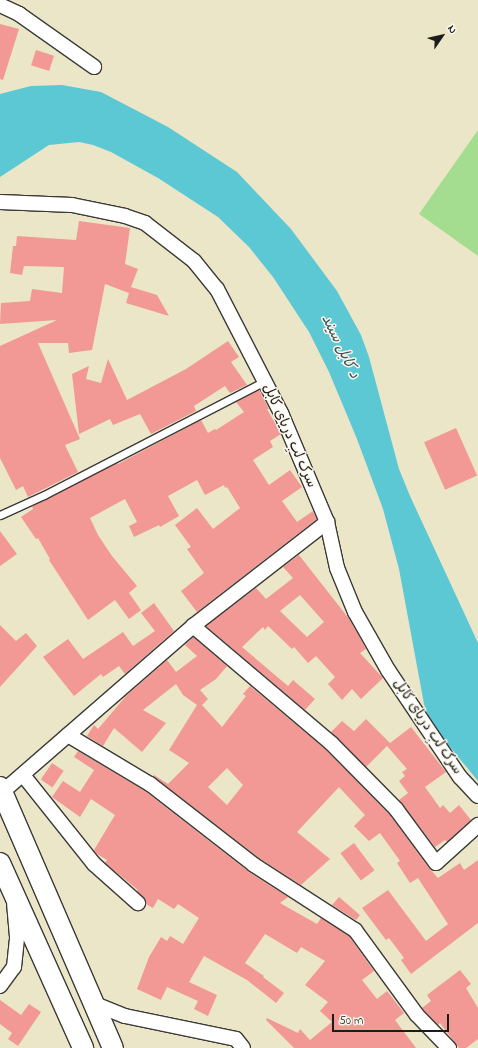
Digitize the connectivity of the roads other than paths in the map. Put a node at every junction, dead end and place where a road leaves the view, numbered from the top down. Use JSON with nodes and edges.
{"nodes":[{"id":1,"x":0,"y":5,"type":"edge"},
{"id":2,"x":94,"y":67,"type":"dead end"},
{"id":3,"x":0,"y":202,"type":"edge"},
{"id":4,"x":265,"y":381,"type":"junction"},
{"id":5,"x":0,"y":515,"type":"edge"},
{"id":6,"x":327,"y":522,"type":"junction"},
{"id":7,"x":193,"y":626,"type":"junction"},
{"id":8,"x":68,"y":735,"type":"junction"},
{"id":9,"x":23,"y":775,"type":"junction"},
{"id":10,"x":1,"y":791,"type":"edge"},
{"id":11,"x":478,"y":796,"type":"edge"},
{"id":12,"x":478,"y":826,"type":"edge"},
{"id":13,"x":0,"y":863,"type":"edge"},
{"id":14,"x":12,"y":889,"type":"junction"},
{"id":15,"x":138,"y":903,"type":"dead end"},
{"id":16,"x":0,"y":986,"type":"edge"},
{"id":17,"x":94,"y":1004,"type":"junction"},
{"id":18,"x":84,"y":1048,"type":"edge"},
{"id":19,"x":113,"y":1048,"type":"edge"},
{"id":20,"x":242,"y":1048,"type":"edge"},
{"id":21,"x":449,"y":1048,"type":"edge"}],
"edges":[{"from":1,"to":2,"type":"street"},
{"from":3,"to":4,"type":"street","name":"سرک لبِ دریای کابل"},
{"from":4,"to":5,"type":"lane"},
{"from":4,"to":6,"type":"street","name":"سرک لبِ دریای کابل"},
{"from":6,"to":7,"type":"street"},
{"from":6,"to":11,"type":"street","name":"سرک لبِ دریای کابل"},
{"from":7,"to":8,"type":"street"},
{"from":7,"to":12,"type":"street"},
{"from":8,"to":9,"type":"street"},
{"from":8,"to":21,"type":"street"},
{"from":9,"to":10,"type":"street"},
{"from":9,"to":15,"type":"street"},
{"from":10,"to":17,"type":"main road"},
{"from":13,"to":14,"type":"main road"},
{"from":14,"to":16,"type":"street"},
{"from":14,"to":18,"type":"main road"},
{"from":17,"to":19,"type":"main road"},
{"from":17,"to":20,"type":"street"}]}
